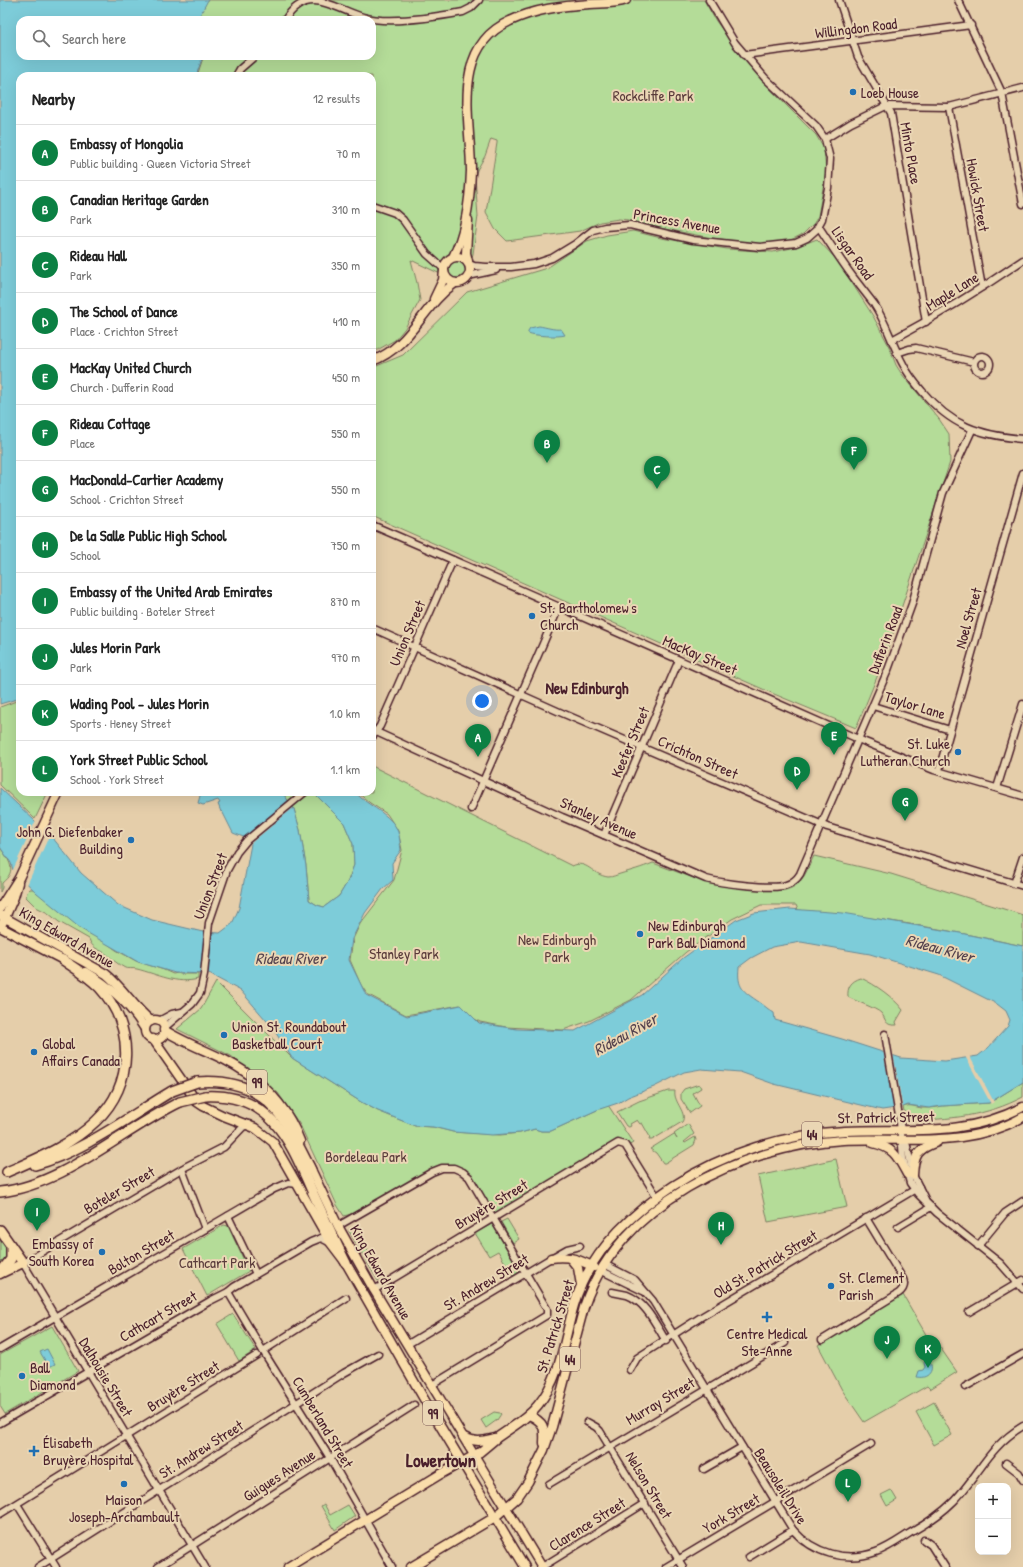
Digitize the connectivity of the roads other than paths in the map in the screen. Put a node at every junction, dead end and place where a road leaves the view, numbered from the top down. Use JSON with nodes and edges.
{"nodes":[{"id":1,"x":479,"y":0,"type":"edge"},
{"id":2,"x":626,"y":0,"type":"edge"},
{"id":3,"x":709,"y":0,"type":"edge"},
{"id":4,"x":838,"y":0,"type":"edge"},
{"id":5,"x":958,"y":0,"type":"edge"},
{"id":6,"x":288,"y":16,"type":"edge"},
{"id":7,"x":358,"y":16,"type":"edge"},
{"id":8,"x":376,"y":19,"type":"edge"},
{"id":9,"x":971,"y":25,"type":"junction"},
{"id":10,"x":852,"y":42,"type":"junction"},
{"id":11,"x":744,"y":55,"type":"junction"},
{"id":12,"x":250,"y":60,"type":"edge"},
{"id":13,"x":238,"y":72,"type":"edge"},
{"id":14,"x":1023,"y":88,"type":"edge"},
{"id":15,"x":1002,"y":93,"type":"junction"},
{"id":16,"x":886,"y":106,"type":"junction"},
{"id":17,"x":948,"y":107,"type":"junction"},
{"id":18,"x":825,"y":139,"type":"junction"},
{"id":19,"x":1023,"y":204,"type":"edge"},
{"id":20,"x":376,"y":206,"type":"edge"},
{"id":21,"x":467,"y":213,"type":"junction"},
{"id":22,"x":819,"y":227,"type":"junction"},
{"id":23,"x":453,"y":257,"type":"junction"},
{"id":24,"x":1023,"y":260,"type":"edge"},
{"id":25,"x":468,"y":263,"type":"junction"},
{"id":26,"x":511,"y":267,"type":"junction"},
{"id":27,"x":444,"y":270,"type":"junction"},
{"id":28,"x":468,"y":276,"type":"junction"},
{"id":29,"x":454,"y":283,"type":"junction"},
{"id":30,"x":982,"y":287,"type":"junction"},
{"id":31,"x":429,"y":309,"type":"junction"},
{"id":32,"x":926,"y":322,"type":"junction"},
{"id":33,"x":892,"y":340,"type":"junction"},
{"id":34,"x":897,"y":353,"type":"junction"},
{"id":35,"x":376,"y":359,"type":"edge"},
{"id":36,"x":974,"y":362,"type":"dead end"},
{"id":37,"x":972,"y":430,"type":"junction"},
{"id":38,"x":1023,"y":439,"type":"edge"},
{"id":39,"x":1023,"y":473,"type":"edge"},
{"id":40,"x":376,"y":527,"type":"edge"},
{"id":41,"x":453,"y":560,"type":"junction"},
{"id":42,"x":560,"y":608,"type":"junction"},
{"id":43,"x":376,"y":630,"type":"edge"},
{"id":44,"x":416,"y":648,"type":"junction"},
{"id":45,"x":678,"y":660,"type":"junction"},
{"id":46,"x":521,"y":694,"type":"junction"},
{"id":47,"x":1023,"y":704,"type":"edge"},
{"id":48,"x":872,"y":706,"type":"junction"},
{"id":49,"x":376,"y":730,"type":"edge"},
{"id":50,"x":950,"y":730,"type":"junction"},
{"id":51,"x":376,"y":734,"type":"edge"},
{"id":52,"x":859,"y":739,"type":"junction"},
{"id":53,"x":642,"y":747,"type":"junction"},
{"id":54,"x":939,"y":770,"type":"junction"},
{"id":55,"x":484,"y":781,"type":"junction"},
{"id":56,"x":997,"y":788,"type":"junction"},
{"id":57,"x":57,"y":796,"type":"edge"},
{"id":58,"x":300,"y":796,"type":"edge"},
{"id":59,"x":1023,"y":796,"type":"edge"},
{"id":60,"x":471,"y":809,"type":"dead end"},
{"id":61,"x":821,"y":825,"type":"junction"},
{"id":62,"x":604,"y":835,"type":"junction"},
{"id":63,"x":808,"y":855,"type":"joint"},
{"id":64,"x":1023,"y":856,"type":"edge"},
{"id":65,"x":19,"y":878,"type":"junction"},
{"id":66,"x":1014,"y":884,"type":"junction"},
{"id":67,"x":1023,"y":886,"type":"edge"},
{"id":68,"x":0,"y":908,"type":"edge"},
{"id":69,"x":3,"y":916,"type":"edge"},
{"id":70,"x":0,"y":928,"type":"edge"},
{"id":71,"x":63,"y":960,"type":"junction"},
{"id":72,"x":160,"y":1025,"type":"junction"},
{"id":73,"x":145,"y":1029,"type":"junction"},
{"id":74,"x":885,"y":1034,"type":"dead end"},
{"id":75,"x":153,"y":1039,"type":"junction"},
{"id":76,"x":1023,"y":1107,"type":"edge"},
{"id":77,"x":1023,"y":1117,"type":"edge"},
{"id":78,"x":248,"y":1124,"type":"junction"},
{"id":79,"x":901,"y":1131,"type":"junction"},
{"id":80,"x":856,"y":1140,"type":"junction"},
{"id":81,"x":902,"y":1140,"type":"junction"},
{"id":82,"x":943,"y":1140,"type":"junction"},
{"id":83,"x":182,"y":1169,"type":"junction"},
{"id":84,"x":311,"y":1170,"type":"junction"},
{"id":85,"x":4,"y":1172,"type":"edge"},
{"id":86,"x":910,"y":1174,"type":"junction"},
{"id":87,"x":298,"y":1184,"type":"junction"},
{"id":88,"x":917,"y":1188,"type":"junction"},
{"id":89,"x":0,"y":1192,"type":"edge"},
{"id":90,"x":657,"y":1197,"type":"junction"},
{"id":91,"x":1023,"y":1201,"type":"edge"},
{"id":92,"x":929,"y":1206,"type":"junction"},
{"id":93,"x":228,"y":1216,"type":"junction"},
{"id":94,"x":493,"y":1218,"type":"junction"},
{"id":95,"x":866,"y":1218,"type":"junction"},
{"id":96,"x":338,"y":1226,"type":"junction"},
{"id":97,"x":898,"y":1227,"type":"dead end"},
{"id":98,"x":205,"y":1229,"type":"junction"},
{"id":99,"x":0,"y":1230,"type":"edge"},
{"id":100,"x":330,"y":1242,"type":"junction"},
{"id":101,"x":10,"y":1246,"type":"junction"},
{"id":102,"x":580,"y":1246,"type":"dead end"},
{"id":103,"x":978,"y":1246,"type":"junction"},
{"id":104,"x":570,"y":1257,"type":"junction"},
{"id":105,"x":551,"y":1258,"type":"junction"},
{"id":106,"x":593,"y":1262,"type":"junction"},
{"id":107,"x":22,"y":1263,"type":"junction"},
{"id":108,"x":346,"y":1263,"type":"junction"},
{"id":109,"x":602,"y":1267,"type":"junction"},
{"id":110,"x":526,"y":1273,"type":"junction"},
{"id":111,"x":0,"y":1274,"type":"edge"},
{"id":112,"x":256,"y":1274,"type":"junction"},
{"id":113,"x":1021,"y":1281,"type":"edge"},
{"id":114,"x":581,"y":1286,"type":"junction"},
{"id":115,"x":1023,"y":1289,"type":"edge"},
{"id":116,"x":374,"y":1290,"type":"junction"},
{"id":117,"x":228,"y":1292,"type":"junction"},
{"id":118,"x":612,"y":1292,"type":"dead end"},
{"id":119,"x":346,"y":1298,"type":"dead end"},
{"id":120,"x":969,"y":1312,"type":"dead end"},
{"id":121,"x":56,"y":1317,"type":"junction"},
{"id":122,"x":675,"y":1335,"type":"junction"},
{"id":123,"x":666,"y":1340,"type":"junction"},
{"id":124,"x":822,"y":1340,"type":"dead end"},
{"id":125,"x":785,"y":1343,"type":"dead end"},
{"id":126,"x":408,"y":1344,"type":"junction"},
{"id":127,"x":0,"y":1349,"type":"edge"},
{"id":128,"x":263,"y":1351,"type":"junction"},
{"id":129,"x":378,"y":1354,"type":"dead end"},
{"id":130,"x":1023,"y":1354,"type":"edge"},
{"id":131,"x":257,"y":1355,"type":"dead end"},
{"id":132,"x":404,"y":1365,"type":"junction"},
{"id":133,"x":630,"y":1370,"type":"dead end"},
{"id":134,"x":88,"y":1372,"type":"junction"},
{"id":135,"x":432,"y":1385,"type":"junction"},
{"id":136,"x":965,"y":1387,"type":"dead end"},
{"id":137,"x":707,"y":1390,"type":"junction"},
{"id":138,"x":297,"y":1404,"type":"junction"},
{"id":139,"x":414,"y":1405,"type":"dead end"},
{"id":140,"x":529,"y":1415,"type":"junction"},
{"id":141,"x":587,"y":1422,"type":"dead end"},
{"id":142,"x":0,"y":1423,"type":"edge"},
{"id":143,"x":1023,"y":1426,"type":"edge"},
{"id":144,"x":126,"y":1436,"type":"junction"},
{"id":145,"x":499,"y":1436,"type":"junction"},
{"id":146,"x":463,"y":1437,"type":"junction"},
{"id":147,"x":871,"y":1444,"type":"dead end"},
{"id":148,"x":610,"y":1447,"type":"junction"},
{"id":149,"x":742,"y":1447,"type":"junction"},
{"id":150,"x":544,"y":1450,"type":"junction"},
{"id":151,"x":474,"y":1455,"type":"junction"},
{"id":152,"x":330,"y":1458,"type":"junction"},
{"id":153,"x":461,"y":1462,"type":"junction"},
{"id":154,"x":1006,"y":1462,"type":"dead end"},
{"id":155,"x":704,"y":1469,"type":"dead end"},
{"id":156,"x":1023,"y":1480,"type":"edge"},
{"id":157,"x":548,"y":1484,"type":"dead end"},
{"id":158,"x":160,"y":1491,"type":"junction"},
{"id":159,"x":775,"y":1502,"type":"junction"},
{"id":160,"x":645,"y":1503,"type":"junction"},
{"id":161,"x":17,"y":1504,"type":"junction"},
{"id":162,"x":506,"y":1508,"type":"junction"},
{"id":163,"x":0,"y":1514,"type":"edge"},
{"id":164,"x":495,"y":1517,"type":"junction"},
{"id":165,"x":366,"y":1520,"type":"junction"},
{"id":166,"x":793,"y":1530,"type":"junction"},
{"id":167,"x":924,"y":1540,"type":"dead end"},
{"id":168,"x":193,"y":1545,"type":"junction"},
{"id":169,"x":749,"y":1557,"type":"dead end"},
{"id":170,"x":51,"y":1559,"type":"junction"},
{"id":171,"x":678,"y":1559,"type":"junction"},
{"id":172,"x":523,"y":1565,"type":"edge"},
{"id":173,"x":38,"y":1567,"type":"edge"},
{"id":174,"x":56,"y":1567,"type":"edge"},
{"id":175,"x":158,"y":1567,"type":"edge"},
{"id":176,"x":205,"y":1567,"type":"edge"},
{"id":177,"x":288,"y":1567,"type":"edge"},
{"id":178,"x":392,"y":1567,"type":"edge"},
{"id":179,"x":411,"y":1567,"type":"edge"},
{"id":180,"x":542,"y":1567,"type":"edge"},
{"id":181,"x":666,"y":1567,"type":"edge"},
{"id":182,"x":683,"y":1567,"type":"edge"},
{"id":183,"x":945,"y":1567,"type":"edge"}],
"edges":[{"from":1,"to":8,"type":"street"},
{"from":2,"to":21,"type":"main road"},
{"from":3,"to":11,"type":"street","name":"Lisgar Road"},
{"from":4,"to":10,"type":"street","name":"Minto Place"},
{"from":5,"to":9,"type":"street"},
{"from":6,"to":7,"type":"street"},
{"from":9,"to":10,"type":"street","name":"Willingdon Road"},
{"from":9,"to":15,"type":"street"},
{"from":10,"to":11,"type":"street","name":"Willingdon Road"},
{"from":10,"to":16,"type":"street","name":"Minto Place"},
{"from":11,"to":18,"type":"street","name":"Lisgar Road"},
{"from":12,"to":13,"type":"street"},
{"from":14,"to":15,"type":"street"},
{"from":15,"to":17,"type":"street"},
{"from":15,"to":19,"type":"street"},
{"from":16,"to":17,"type":"street"},
{"from":16,"to":18,"type":"street"},
{"from":16,"to":32,"type":"street","name":"Minto Place"},
{"from":17,"to":30,"type":"street","name":"Howick Street"},
{"from":18,"to":22,"type":"street","name":"Lisgar Road"},
{"from":20,"to":27,"type":"street"},
{"from":21,"to":23,"type":"main road"},
{"from":21,"to":25,"type":"main road"},
{"from":22,"to":26,"type":"street","name":"Princess Avenue"},
{"from":22,"to":33,"type":"street","name":"Lisgar Road"},
{"from":23,"to":25,"type":"main road"},
{"from":23,"to":27,"type":"main road"},
{"from":24,"to":30,"type":"street","name":"Maple Lane"},
{"from":25,"to":26,"type":"street","name":"Princess Avenue"},
{"from":25,"to":28,"type":"main road"},
{"from":26,"to":28,"type":"street","name":"Princess Avenue"},
{"from":27,"to":29,"type":"main road"},
{"from":27,"to":31,"type":"main road"},
{"from":28,"to":29,"type":"main road"},
{"from":29,"to":31,"type":"main road"},
{"from":30,"to":32,"type":"street","name":"Maple Lane"},
{"from":31,"to":35,"type":"main road"},
{"from":32,"to":33,"type":"street","name":"Maple Lane"},
{"from":33,"to":34,"type":"street","name":"Lisgar Road"},
{"from":34,"to":36,"type":"street"},
{"from":34,"to":37,"type":"street","name":"Lisgar Road"},
{"from":37,"to":38,"type":"street","name":"Lisgar Road"},
{"from":37,"to":48,"type":"street","name":"Dufferin Road"},
{"from":39,"to":50,"type":"street","name":"Noel Street"},
{"from":40,"to":41,"type":"street","name":"MacKay Street"},
{"from":41,"to":42,"type":"street","name":"MacKay Street"},
{"from":41,"to":44,"type":"street","name":"Union Street"},
{"from":42,"to":45,"type":"street","name":"MacKay Street"},
{"from":42,"to":46,"type":"street"},
{"from":43,"to":44,"type":"street","name":"Crichton Street"},
{"from":44,"to":46,"type":"street","name":"Crichton Street"},
{"from":44,"to":49,"type":"street","name":"Union Street"},
{"from":45,"to":52,"type":"street","name":"MacKay Street"},
{"from":45,"to":53,"type":"street","name":"Keefer Street"},
{"from":46,"to":53,"type":"street","name":"Crichton Street"},
{"from":46,"to":55,"type":"street"},
{"from":47,"to":56,"type":"street"},
{"from":48,"to":50,"type":"street","name":"Taylor Lane"},
{"from":48,"to":52,"type":"street","name":"Dufferin Road"},
{"from":50,"to":54,"type":"street","name":"Noel Street"},
{"from":51,"to":55,"type":"street","name":"Stanley Avenue"},
{"from":52,"to":54,"type":"street","name":"MacKay Street"},
{"from":52,"to":61,"type":"street","name":"Dufferin Road"},
{"from":53,"to":61,"type":"street","name":"Crichton Street"},
{"from":53,"to":62,"type":"street","name":"Keefer Street"},
{"from":54,"to":56,"type":"street","name":"MacKay Street"},
{"from":55,"to":60,"type":"street"},
{"from":55,"to":62,"type":"street","name":"Stanley Avenue"},
{"from":56,"to":59,"type":"street","name":"MacKay Street"},
{"from":57,"to":65,"type":"main road"},
{"from":58,"to":72,"type":"street","name":"Union Street"},
{"from":61,"to":63,"type":"street","name":"Dufferin Road"},
{"from":61,"to":66,"type":"street","name":"Crichton Street"},
{"from":62,"to":63,"type":"street","name":"Stanley Avenue"},
{"from":64,"to":66,"type":"street"},
{"from":65,"to":68,"type":"main road"},
{"from":65,"to":69,"type":"main road"},
{"from":66,"to":67,"type":"street","name":"Crichton Street"},
{"from":69,"to":70,"type":"main road"},
{"from":69,"to":72,"type":"main road","name":"King Edward Avenue"},
{"from":70,"to":71,"type":"main road","name":"King Edward Avenue"},
{"from":71,"to":73,"type":"main road","name":"King Edward Avenue"},
{"from":71,"to":85,"type":"highway"},
{"from":72,"to":73,"type":"main road"},
{"from":72,"to":75,"type":"main road"},
{"from":72,"to":84,"type":"main road","name":"King Edward Avenue","number":"99"},
{"from":73,"to":75,"type":"main road"},
{"from":74,"to":79,"type":"street"},
{"from":75,"to":78,"type":"main road","name":"King Edward Avenue","number":"99"},
{"from":76,"to":79,"type":"main road","name":"St. Patrick Street","number":"44"},
{"from":77,"to":82,"type":"main road","name":"St. Patrick Street","number":"44"},
{"from":78,"to":83,"type":"street","name":"Boteler Street"},
{"from":78,"to":87,"type":"main road","name":"King Edward Avenue","number":"99"},
{"from":79,"to":81,"type":"street"},
{"from":79,"to":90,"type":"main road","name":"St. Patrick Street","number":"44"},
{"from":80,"to":81,"type":"main road","name":"St. Patrick Street","number":"44"},
{"from":80,"to":86,"type":"main road"},
{"from":80,"to":109,"type":"main road","name":"St. Patrick Street","number":"44"},
{"from":81,"to":82,"type":"main road","name":"St. Patrick Street","number":"44"},
{"from":81,"to":86,"type":"street"},
{"from":82,"to":86,"type":"main road"},
{"from":83,"to":98,"type":"street"},
{"from":83,"to":107,"type":"street","name":"Boteler Street"},
{"from":84,"to":85,"type":"highway","bridge":true},
{"from":84,"to":96,"type":"main road","name":"King Edward Avenue","number":"99"},
{"from":86,"to":88,"type":"street"},
{"from":87,"to":93,"type":"street","name":"Bolton Street"},
{"from":87,"to":100,"type":"main road","name":"King Edward Avenue","number":"99"},
{"from":88,"to":92,"type":"street"},
{"from":88,"to":95,"type":"street","name":"Old St. Patrick Street"},
{"from":89,"to":108,"type":"highway","bridge":true},
{"from":90,"to":94,"type":"street","name":"Bruyère Street"},
{"from":90,"to":106,"type":"main road","name":"St. Patrick Street","number":"44"},
{"from":91,"to":103,"type":"street"},
{"from":92,"to":97,"type":"street"},
{"from":92,"to":103,"type":"street"},
{"from":93,"to":98,"type":"street","name":"Bolton Street"},
{"from":93,"to":112,"type":"street"},
{"from":94,"to":96,"type":"street"},
{"from":94,"to":110,"type":"street"},
{"from":94,"to":116,"type":"street","name":"Bruyère Street"},
{"from":95,"to":122,"type":"street","name":"Old St. Patrick Street"},
{"from":95,"to":124,"type":"street"},
{"from":96,"to":116,"type":"main road","name":"King Edward Avenue","number":"99"},
{"from":98,"to":121,"type":"street","name":"Bolton Street"},
{"from":99,"to":101,"type":"highway"},
{"from":100,"to":108,"type":"main road","name":"King Edward Avenue","number":"99"},
{"from":100,"to":112,"type":"street","name":"Cathcart Street"},
{"from":101,"to":107,"type":"highway"},
{"from":101,"to":111,"type":"highway"},
{"from":102,"to":105,"type":"street","name":"St. Andrew Street"},
{"from":103,"to":113,"type":"street"},
{"from":104,"to":105,"type":"main road"},
{"from":104,"to":106,"type":"main road"},
{"from":104,"to":114,"type":"main road"},
{"from":105,"to":110,"type":"street","name":"St. Andrew Street"},
{"from":106,"to":109,"type":"main road"},
{"from":106,"to":114,"type":"main road","name":"St. Patrick Street","number":"44"},
{"from":107,"to":111,"type":"main road","name":"Boteler Street"},
{"from":107,"to":121,"type":"street","name":"Dalhousie Street"},
{"from":108,"to":132,"type":"main road","name":"King Edward Avenue","number":"99"},
{"from":109,"to":122,"type":"street","name":"Beausoleil Drive"},
{"from":109,"to":150,"type":"main road","name":"St. Patrick Street","number":"44"},
{"from":110,"to":126,"type":"street","name":"St. Andrew Street"},
{"from":110,"to":135,"type":"street"},
{"from":112,"to":117,"type":"street","name":"Cathcart Street"},
{"from":113,"to":115,"type":"street"},
{"from":113,"to":120,"type":"street"},
{"from":114,"to":140,"type":"main road","name":"St. Patrick Street","number":"44"},
{"from":116,"to":126,"type":"main road","name":"King Edward Avenue","number":"99"},
{"from":117,"to":128,"type":"street","name":"Cumberland Street"},
{"from":117,"to":134,"type":"street","name":"Cathcart Street"},
{"from":118,"to":123,"type":"street"},
{"from":119,"to":128,"type":"street"},
{"from":121,"to":127,"type":"street","name":"Bolton Street"},
{"from":121,"to":134,"type":"street","name":"Dalhousie Street"},
{"from":122,"to":123,"type":"street","name":"Old St. Patrick Street"},
{"from":122,"to":137,"type":"street","name":"Beausoleil Drive"},
{"from":123,"to":133,"type":"street","name":"Old St. Patrick Street"},
{"from":125,"to":137,"type":"street","name":"Murray Street"},
{"from":126,"to":132,"type":"main road"},
{"from":126,"to":135,"type":"main road","name":"King Edward Avenue","number":"99"},
{"from":128,"to":138,"type":"street","name":"Cumberland Street"},
{"from":129,"to":138,"type":"street","name":"St. Andrew Street"},
{"from":130,"to":136,"type":"street"},
{"from":131,"to":144,"type":"street","name":"Bruyère Street"},
{"from":132,"to":153,"type":"main road","name":"King Edward Avenue","number":"99"},
{"from":134,"to":142,"type":"street","name":"Cathcart Street"},
{"from":134,"to":144,"type":"street","name":"Dalhousie Street"},
{"from":135,"to":146,"type":"main road","name":"King Edward Avenue","number":"99"},
{"from":137,"to":148,"type":"street","name":"Murray Street"},
{"from":137,"to":149,"type":"street","name":"Beausoleil Drive"},
{"from":138,"to":152,"type":"street","name":"Cumberland Street"},
{"from":138,"to":158,"type":"street","name":"St. Andrew Street"},
{"from":139,"to":152,"type":"street","name":"Guigues Avenue"},
{"from":140,"to":145,"type":"main road","name":"St. Patrick Street","number":"44"},
{"from":140,"to":150,"type":"main road"},
{"from":141,"to":148,"type":"street","name":"Nelson Street"},
{"from":143,"to":166,"type":"street","name":"Beausoleil Drive"},
{"from":144,"to":158,"type":"street","name":"Dalhousie Street"},
{"from":144,"to":161,"type":"street","name":"Bruyère Street"},
{"from":145,"to":146,"type":"main road"},
{"from":145,"to":151,"type":"main road","name":"St. Patrick Street","number":"44"},
{"from":146,"to":151,"type":"main road","name":"King Edward Avenue","number":"99"},
{"from":147,"to":159,"type":"street","name":"York Street"},
{"from":148,"to":157,"type":"street","name":"Murray Street"},
{"from":148,"to":160,"type":"street","name":"Nelson Street"},
{"from":149,"to":155,"type":"street"},
{"from":149,"to":159,"type":"street","name":"Beausoleil Drive"},
{"from":150,"to":162,"type":"main road","number":"44"},
{"from":151,"to":153,"type":"main road","name":"St. Patrick Street","number":"44"},
{"from":151,"to":162,"type":"main road","name":"King Edward Avenue","number":"99"},
{"from":152,"to":165,"type":"street","name":"Cumberland Street"},
{"from":152,"to":168,"type":"street","name":"Guigues Avenue"},
{"from":153,"to":164,"type":"main road","name":"King Edward Avenue","number":"99"},
{"from":153,"to":165,"type":"main road","name":"St. Patrick Street","number":"44"},
{"from":154,"to":156,"type":"street"},
{"from":158,"to":168,"type":"street","name":"Dalhousie Street"},
{"from":158,"to":170,"type":"street","name":"St. Andrew Street"},
{"from":159,"to":166,"type":"street","name":"Beausoleil Drive"},
{"from":159,"to":171,"type":"street","name":"York Street"},
{"from":160,"to":171,"type":"street","name":"Nelson Street"},
{"from":160,"to":180,"type":"street","name":"Clarence Street"},
{"from":161,"to":163,"type":"street","name":"Bruyère Street"},
{"from":161,"to":170,"type":"street"},
{"from":162,"to":164,"type":"main road","number":"44"},
{"from":162,"to":180,"type":"main road","name":"King Edward Avenue","number":"99"},
{"from":164,"to":172,"type":"main road","name":"King Edward Avenue","number":"99"},
{"from":164,"to":179,"type":"main road","number":"44"},
{"from":165,"to":177,"type":"main road","name":"St. Patrick Street","number":"44"},
{"from":165,"to":178,"type":"street","name":"Cumberland Street"},
{"from":166,"to":169,"type":"street"},
{"from":167,"to":183,"type":"street"},
{"from":168,"to":175,"type":"street","name":"Guigues Avenue"},
{"from":168,"to":176,"type":"street","name":"Dalhousie Street"},
{"from":170,"to":173,"type":"street","name":"St. Andrew Street"},
{"from":170,"to":174,"type":"street"},
{"from":171,"to":181,"type":"street","name":"York Street"},
{"from":171,"to":182,"type":"street","name":"Nelson Street"}]}
